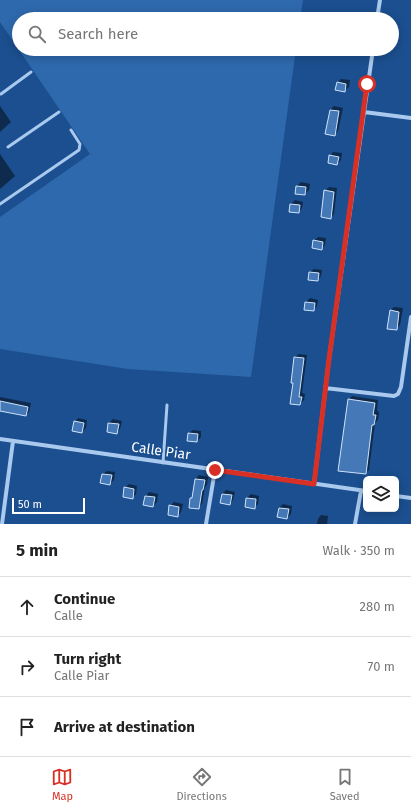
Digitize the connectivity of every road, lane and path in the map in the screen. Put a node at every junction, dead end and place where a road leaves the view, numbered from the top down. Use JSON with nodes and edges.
{"nodes":[{"id":1,"x":380,"y":0,"type":"edge"},
{"id":2,"x":378,"y":12,"type":"edge"},
{"id":3,"x":372,"y":56,"type":"edge"},
{"id":4,"x":31,"y":72,"type":"dead end"},
{"id":5,"x":1,"y":94,"type":"edge"},
{"id":6,"x":59,"y":112,"type":"dead end"},
{"id":7,"x":364,"y":112,"type":"junction"},
{"id":8,"x":411,"y":118,"type":"edge"},
{"id":9,"x":71,"y":130,"type":"dead end"},
{"id":10,"x":8,"y":148,"type":"dead end"},
{"id":11,"x":0,"y":204,"type":"edge"},
{"id":12,"x":411,"y":317,"type":"edge"},
{"id":13,"x":325,"y":388,"type":"junction"},
{"id":14,"x":167,"y":405,"type":"dead end"},
{"id":15,"x":0,"y":439,"type":"edge"},
{"id":16,"x":13,"y":441,"type":"junction"},
{"id":17,"x":163,"y":462,"type":"junction"},
{"id":18,"x":215,"y":470,"type":"junction"},
{"id":19,"x":314,"y":484,"type":"junction"},
{"id":20,"x":363,"y":491,"type":"edge"},
{"id":21,"x":363,"y":495,"type":"edge"},
{"id":22,"x":399,"y":496,"type":"edge"},
{"id":23,"x":411,"y":498,"type":"edge"},
{"id":24,"x":2,"y":524,"type":"edge"},
{"id":25,"x":206,"y":524,"type":"edge"},
{"id":26,"x":356,"y":524,"type":"edge"}],
"edges":[{"from":1,"to":2,"type":"street"},
{"from":3,"to":7,"type":"street"},
{"from":4,"to":5,"type":"lane"},
{"from":6,"to":10,"type":"lane"},
{"from":7,"to":8,"type":"street"},
{"from":7,"to":13,"type":"street"},
{"from":9,"to":11,"type":"lane"},
{"from":12,"to":13,"type":"street"},
{"from":13,"to":19,"type":"street"},
{"from":14,"to":17,"type":"lane"},
{"from":15,"to":16,"type":"street","name":"Calle Piar"},
{"from":16,"to":17,"type":"street","name":"Calle Piar"},
{"from":16,"to":24,"type":"street"},
{"from":17,"to":18,"type":"street","name":"Calle Piar"},
{"from":18,"to":19,"type":"street","name":"Calle Piar"},
{"from":18,"to":25,"type":"street"},
{"from":19,"to":20,"type":"street","name":"Calle Piar"},
{"from":21,"to":26,"type":"street"},
{"from":22,"to":23,"type":"street"}]}
